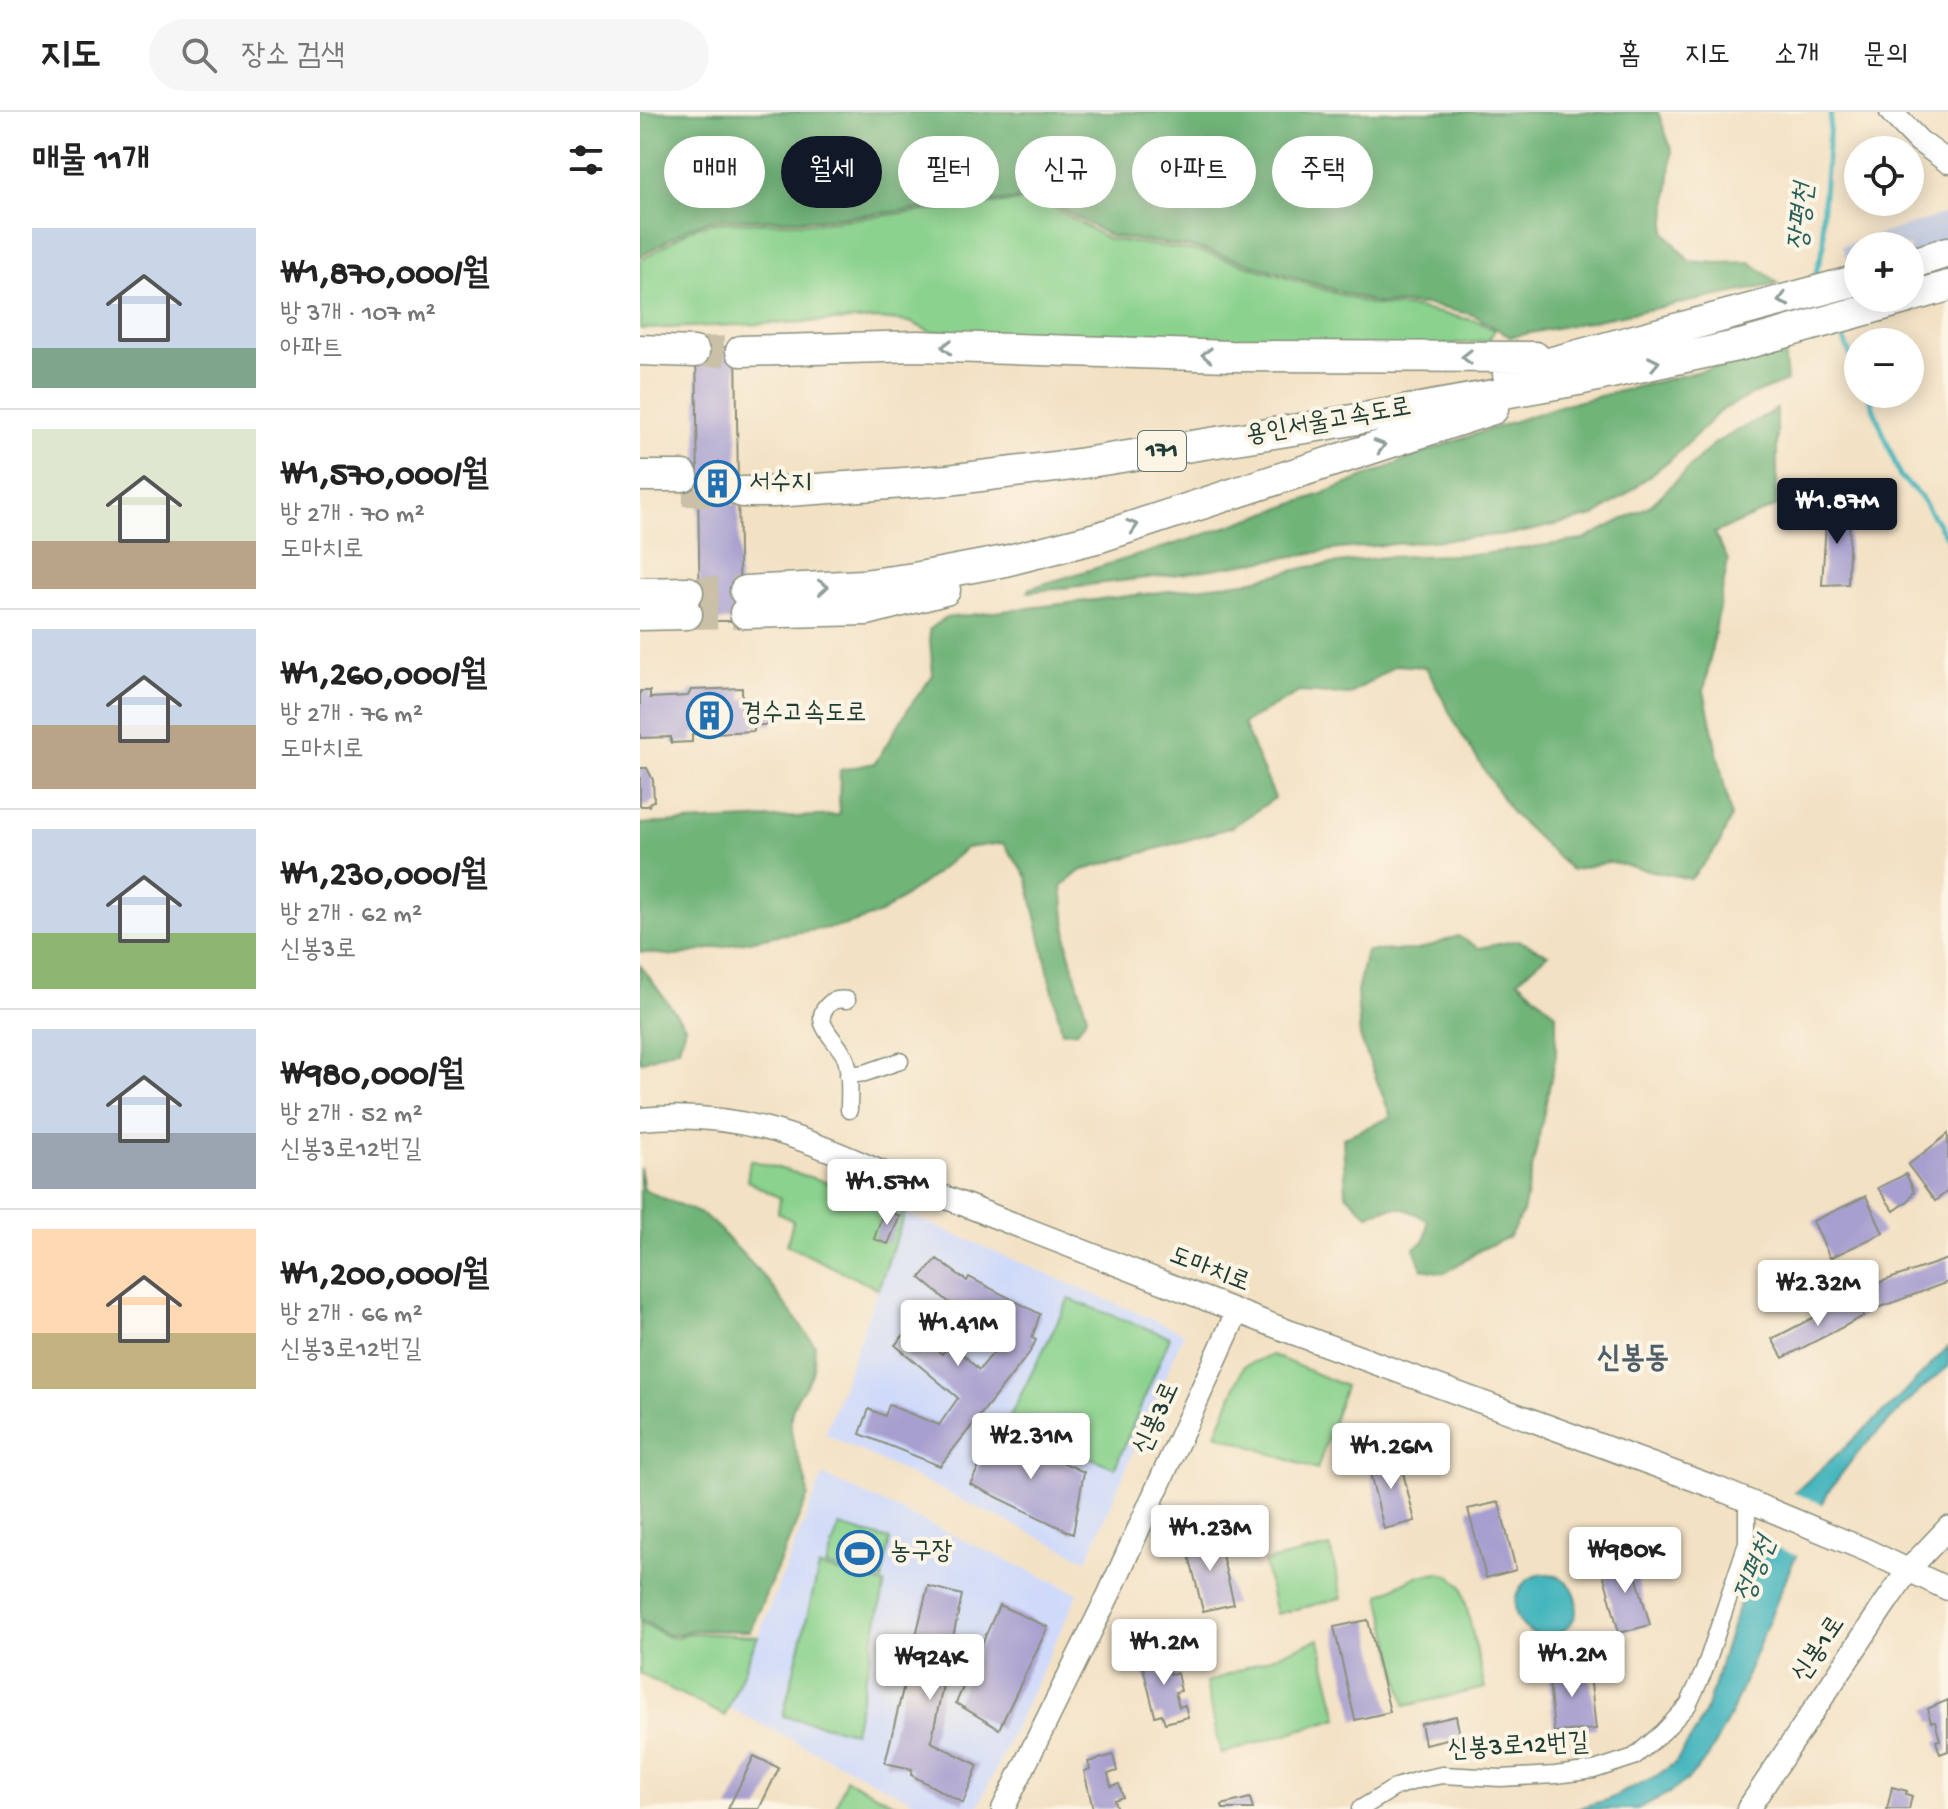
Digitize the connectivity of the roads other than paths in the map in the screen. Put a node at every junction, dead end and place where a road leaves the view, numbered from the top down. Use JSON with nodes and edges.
{"nodes":[{"id":1,"x":1891,"y":112,"type":"edge"},
{"id":2,"x":1948,"y":162,"type":"edge"},
{"id":3,"x":1948,"y":252,"type":"edge"},
{"id":4,"x":1924,"y":260,"type":"edge"},
{"id":5,"x":1844,"y":284,"type":"edge"},
{"id":6,"x":1948,"y":286,"type":"edge"},
{"id":7,"x":1924,"y":293,"type":"edge"},
{"id":8,"x":1859,"y":312,"type":"edge"},
{"id":9,"x":640,"y":350,"type":"edge"},
{"id":10,"x":741,"y":351,"type":"tunnel mouth"},
{"id":11,"x":694,"y":352,"type":"tunnel mouth"},
{"id":12,"x":1576,"y":369,"type":"junction"},
{"id":13,"x":640,"y":476,"type":"edge"},
{"id":14,"x":742,"y":484,"type":"tunnel mouth"},
{"id":15,"x":640,"y":491,"type":"edge"},
{"id":16,"x":640,"y":593,"type":"edge"},
{"id":17,"x":745,"y":602,"type":"tunnel mouth"},
{"id":18,"x":640,"y":615,"type":"edge"},
{"id":19,"x":847,"y":1000,"type":"dead end"},
{"id":20,"x":900,"y":1061,"type":"dead end"},
{"id":21,"x":848,"y":1075,"type":"junction"},
{"id":22,"x":849,"y":1110,"type":"dead end"},
{"id":23,"x":640,"y":1119,"type":"edge"},
{"id":24,"x":1237,"y":1312,"type":"junction"},
{"id":25,"x":1750,"y":1502,"type":"junction"},
{"id":26,"x":1948,"y":1528,"type":"edge"},
{"id":27,"x":1909,"y":1569,"type":"junction"},
{"id":28,"x":1948,"y":1589,"type":"edge"},
{"id":29,"x":1003,"y":1809,"type":"edge"},
{"id":30,"x":1360,"y":1809,"type":"edge"},
{"id":31,"x":1748,"y":1809,"type":"edge"}],
"edges":[{"from":1,"to":2,"type":"main road"},
{"from":3,"to":4,"type":"highway"},
{"from":5,"to":12,"type":"highway","name":"용인서울고속도로","number":"171","one_way":true},
{"from":6,"to":7,"type":"highway","name":"용인서울고속도로","number":"171"},
{"from":12,"to":8,"type":"highway","name":"용인서울고속도로","number":"171","one_way":true},
{"from":9,"to":11,"type":"highway"},
{"from":12,"to":10,"type":"highway","one_way":true},
{"from":12,"to":14,"type":"highway","name":"용인서울고속도로","number":"171"},
{"from":17,"to":12,"type":"highway","one_way":true},
{"from":13,"to":15,"type":"highway"},
{"from":16,"to":18,"type":"highway"},
{"from":19,"to":21,"type":"street"},
{"from":20,"to":21,"type":"street"},
{"from":21,"to":22,"type":"street"},
{"from":23,"to":24,"type":"main road","name":"도마치로"},
{"from":24,"to":25,"type":"main road","name":"도마치로"},
{"from":24,"to":29,"type":"main road","name":"신봉3로"},
{"from":25,"to":27,"type":"main road","name":"도마치로"},
{"from":25,"to":30,"type":"street","name":"신봉3로12번길"},
{"from":26,"to":27,"type":"main road","name":"신봉1로"},
{"from":27,"to":28,"type":"main road"},
{"from":27,"to":31,"type":"main road","name":"신봉1로"}]}
